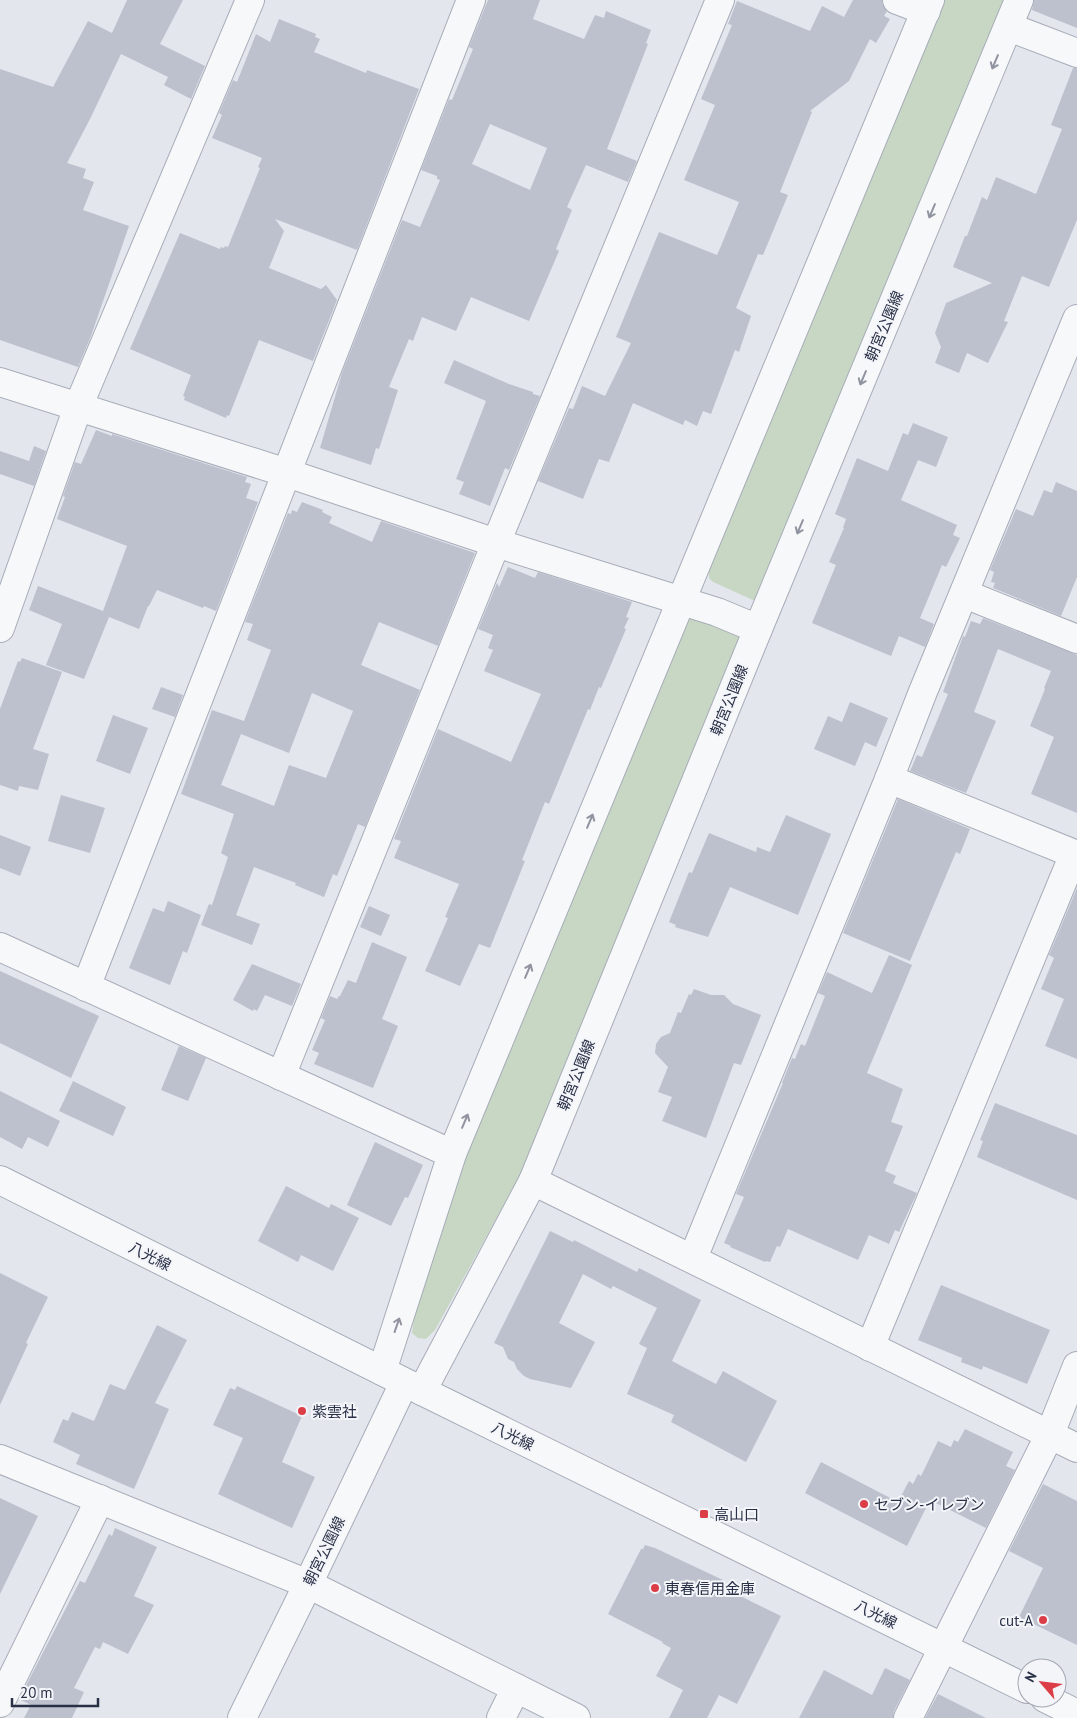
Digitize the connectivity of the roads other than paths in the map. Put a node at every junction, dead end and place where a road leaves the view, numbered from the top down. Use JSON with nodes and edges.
{"nodes":[{"id":1,"x":250,"y":0,"type":"edge"},
{"id":2,"x":471,"y":0,"type":"edge"},
{"id":3,"x":720,"y":0,"type":"edge"},
{"id":4,"x":896,"y":0,"type":"edge"},
{"id":5,"x":1019,"y":0,"type":"edge"},
{"id":6,"x":928,"y":6,"type":"edge"},
{"id":7,"x":1009,"y":27,"type":"junction"},
{"id":8,"x":1077,"y":53,"type":"edge"},
{"id":9,"x":1077,"y":320,"type":"edge"},
{"id":10,"x":0,"y":382,"type":"edge"},
{"id":11,"x":78,"y":407,"type":"junction"},
{"id":12,"x":287,"y":473,"type":"junction"},
{"id":13,"x":496,"y":543,"type":"junction"},
{"id":14,"x":965,"y":594,"type":"junction"},
{"id":15,"x":682,"y":601,"type":"junction"},
{"id":16,"x":1,"y":624,"type":"edge"},
{"id":17,"x":758,"y":629,"type":"junction"},
{"id":18,"x":1077,"y":639,"type":"edge"},
{"id":19,"x":889,"y":779,"type":"junction"},
{"id":20,"x":1075,"y":854,"type":"edge"},
{"id":21,"x":0,"y":947,"type":"edge"},
{"id":22,"x":86,"y":987,"type":"junction"},
{"id":23,"x":281,"y":1076,"type":"junction"},
{"id":24,"x":452,"y":1154,"type":"junction"},
{"id":25,"x":0,"y":1180,"type":"edge"},
{"id":26,"x":533,"y":1181,"type":"junction"},
{"id":27,"x":693,"y":1258,"type":"junction"},
{"id":28,"x":870,"y":1347,"type":"junction"},
{"id":29,"x":1077,"y":1366,"type":"edge"},
{"id":30,"x":403,"y":1382,"type":"junction"},
{"id":31,"x":1050,"y":1434,"type":"junction"},
{"id":32,"x":1077,"y":1448,"type":"edge"},
{"id":33,"x":0,"y":1459,"type":"edge"},
{"id":34,"x":100,"y":1499,"type":"junction"},
{"id":35,"x":308,"y":1584,"type":"junction"},
{"id":36,"x":943,"y":1647,"type":"junction"},
{"id":37,"x":1017,"y":1684,"type":"edge"},
{"id":38,"x":516,"y":1688,"type":"junction"},
{"id":39,"x":0,"y":1703,"type":"edge"},
{"id":40,"x":1065,"y":1708,"type":"edge"},
{"id":41,"x":1077,"y":1714,"type":"edge"},
{"id":42,"x":242,"y":1718,"type":"edge"},
{"id":43,"x":501,"y":1718,"type":"edge"},
{"id":44,"x":576,"y":1718,"type":"edge"},
{"id":45,"x":908,"y":1718,"type":"edge"}],
"edges":[{"from":1,"to":11,"type":"street"},
{"from":2,"to":12,"type":"street"},
{"from":3,"to":13,"type":"street"},
{"from":4,"to":6,"type":"street"},
{"from":5,"to":7,"type":"street","name":"朝宮公園線"},
{"from":6,"to":15,"type":"street","name":"朝宮公園線"},
{"from":7,"to":8,"type":"street"},
{"from":7,"to":17,"type":"street","name":"朝宮公園線","one_way":true},
{"from":9,"to":14,"type":"street"},
{"from":10,"to":11,"type":"street"},
{"from":11,"to":12,"type":"street"},
{"from":11,"to":16,"type":"street"},
{"from":12,"to":13,"type":"street"},
{"from":12,"to":22,"type":"street"},
{"from":13,"to":15,"type":"street"},
{"from":13,"to":23,"type":"street"},
{"from":14,"to":18,"type":"street"},
{"from":14,"to":19,"type":"street"},
{"from":15,"to":17,"type":"street"},
{"from":24,"to":15,"type":"street","name":"朝宮公園線","one_way":true},
{"from":17,"to":26,"type":"street","name":"朝宮公園線"},
{"from":19,"to":20,"type":"street"},
{"from":19,"to":27,"type":"street"},
{"from":20,"to":28,"type":"street"},
{"from":21,"to":22,"type":"street"},
{"from":22,"to":23,"type":"street"},
{"from":23,"to":24,"type":"street"},
{"from":30,"to":24,"type":"street","name":"朝宮公園線","one_way":true},
{"from":25,"to":30,"type":"street","name":"八光線"},
{"from":26,"to":27,"type":"street"},
{"from":26,"to":30,"type":"street","name":"朝宮公園線"},
{"from":27,"to":28,"type":"street"},
{"from":28,"to":31,"type":"street"},
{"from":29,"to":31,"type":"street"},
{"from":30,"to":35,"type":"street","name":"朝宮公園線"},
{"from":30,"to":36,"type":"street","name":"八光線"},
{"from":31,"to":32,"type":"street"},
{"from":31,"to":36,"type":"street"},
{"from":33,"to":34,"type":"street"},
{"from":34,"to":35,"type":"street"},
{"from":34,"to":39,"type":"street"},
{"from":35,"to":38,"type":"street"},
{"from":35,"to":42,"type":"street","name":"朝宮公園線"},
{"from":36,"to":37,"type":"street","name":"八光線"},
{"from":36,"to":45,"type":"street"},
{"from":38,"to":43,"type":"street"},
{"from":38,"to":44,"type":"street"},
{"from":40,"to":41,"type":"street"}]}
